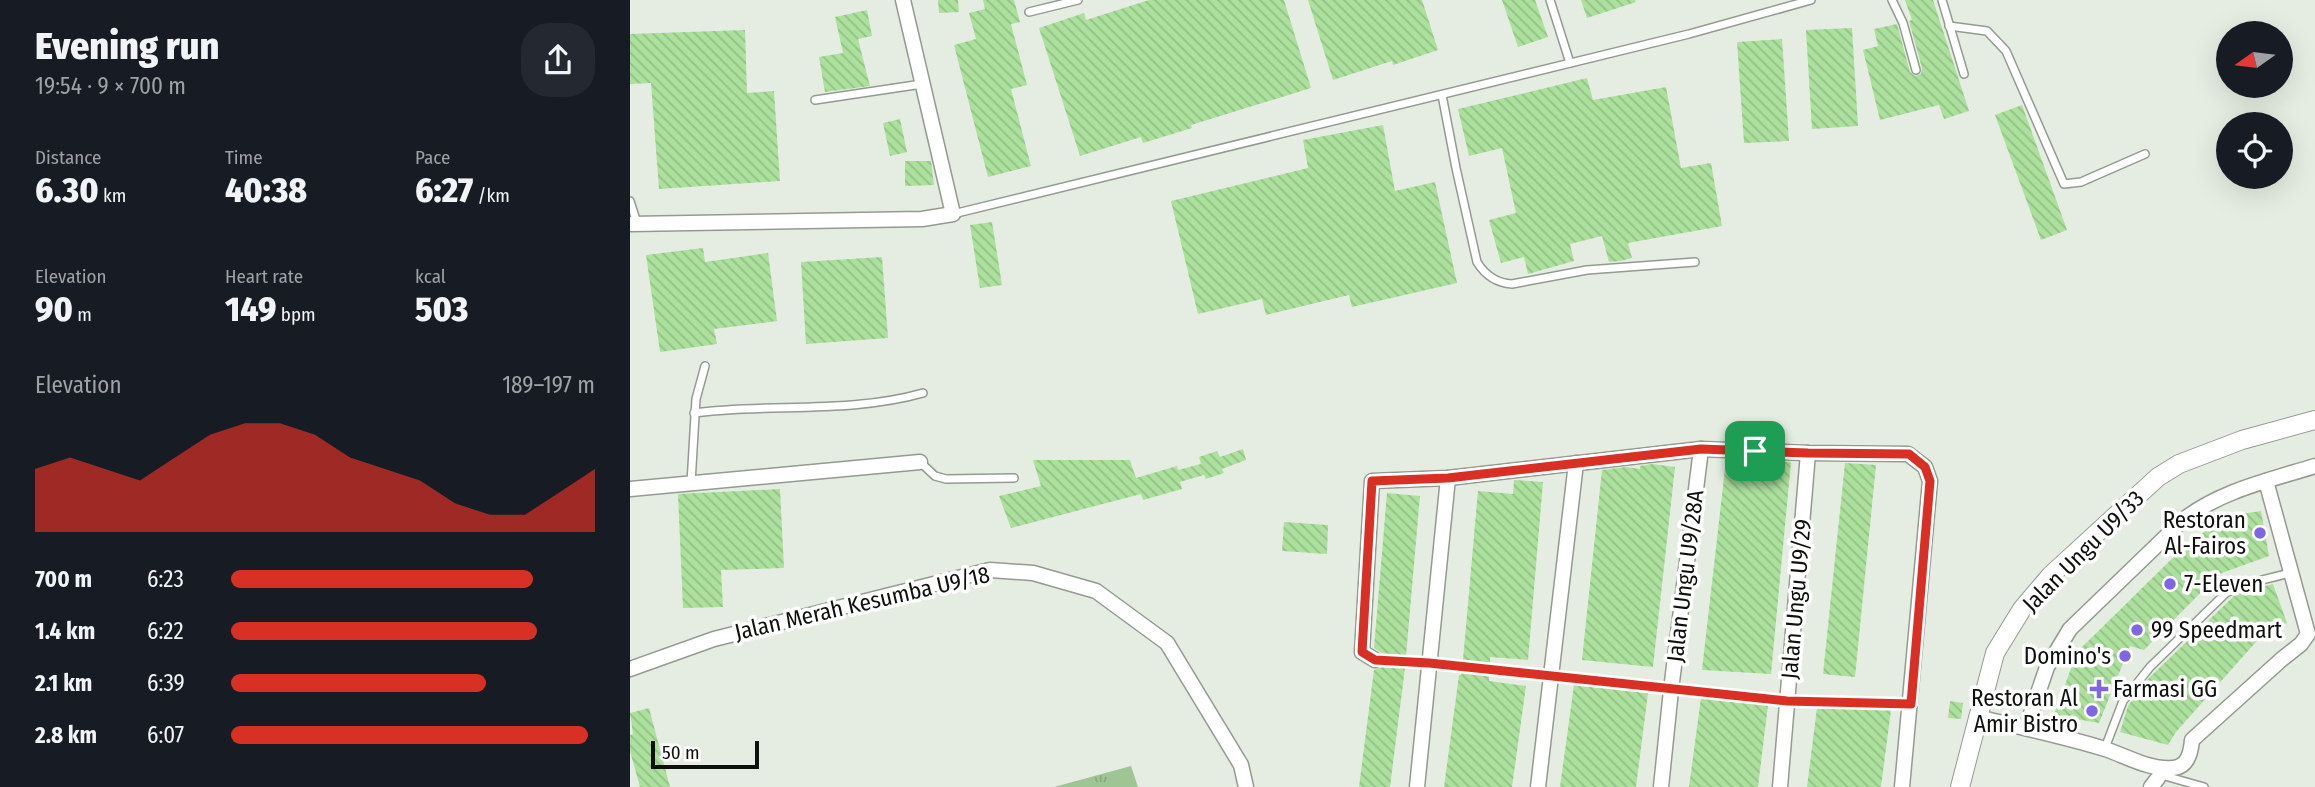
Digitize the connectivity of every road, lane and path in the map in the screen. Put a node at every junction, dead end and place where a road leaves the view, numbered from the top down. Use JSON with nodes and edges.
{"nodes":[{"id":1,"x":903,"y":0,"type":"edge"},
{"id":2,"x":1078,"y":0,"type":"edge"},
{"id":3,"x":1550,"y":0,"type":"edge"},
{"id":4,"x":1811,"y":0,"type":"edge"},
{"id":5,"x":1892,"y":0,"type":"edge"},
{"id":6,"x":1942,"y":0,"type":"edge"},
{"id":7,"x":1029,"y":12,"type":"dead end"},
{"id":8,"x":1950,"y":26,"type":"junction"},
{"id":9,"x":1570,"y":63,"type":"junction"},
{"id":10,"x":1916,"y":70,"type":"dead end"},
{"id":11,"x":1964,"y":74,"type":"dead end"},
{"id":12,"x":922,"y":84,"type":"junction"},
{"id":13,"x":1442,"y":95,"type":"junction"},
{"id":14,"x":815,"y":100,"type":"dead end"},
{"id":15,"x":2146,"y":155,"type":"dead end"},
{"id":16,"x":630,"y":201,"type":"edge"},
{"id":17,"x":953,"y":214,"type":"junction"},
{"id":18,"x":634,"y":223,"type":"edge"},
{"id":19,"x":1695,"y":262,"type":"dead end"},
{"id":20,"x":705,"y":366,"type":"dead end"},
{"id":21,"x":923,"y":393,"type":"dead end"},
{"id":22,"x":694,"y":412,"type":"junction"},
{"id":23,"x":2315,"y":420,"type":"edge"},
{"id":24,"x":1701,"y":449,"type":"junction"},
{"id":25,"x":1808,"y":453,"type":"junction"},
{"id":26,"x":920,"y":462,"type":"joint"},
{"id":27,"x":1576,"y":463,"type":"junction"},
{"id":28,"x":2315,"y":466,"type":"edge"},
{"id":29,"x":1014,"y":478,"type":"dead end"},
{"id":30,"x":1448,"y":478,"type":"junction"},
{"id":31,"x":2266,"y":481,"type":"junction"},
{"id":32,"x":691,"y":484,"type":"junction"},
{"id":33,"x":630,"y":489,"type":"edge"},
{"id":34,"x":2292,"y":572,"type":"junction"},
{"id":35,"x":1375,"y":660,"type":"joint"},
{"id":36,"x":1429,"y":663,"type":"junction"},
{"id":37,"x":630,"y":669,"type":"edge"},
{"id":38,"x":1551,"y":676,"type":"junction"},
{"id":39,"x":1671,"y":690,"type":"junction"},
{"id":40,"x":1787,"y":701,"type":"junction"},
{"id":41,"x":1911,"y":704,"type":"junction"},
{"id":42,"x":1977,"y":717,"type":"junction"},
{"id":43,"x":2026,"y":728,"type":"junction"},
{"id":44,"x":2105,"y":749,"type":"junction"},
{"id":45,"x":2154,"y":783,"type":"edge"},
{"id":46,"x":1246,"y":787,"type":"edge"},
{"id":47,"x":1417,"y":787,"type":"edge"},
{"id":48,"x":1538,"y":787,"type":"edge"},
{"id":49,"x":1661,"y":787,"type":"edge"},
{"id":50,"x":1780,"y":787,"type":"edge"},
{"id":51,"x":1902,"y":787,"type":"edge"},
{"id":52,"x":1960,"y":787,"type":"edge"},
{"id":53,"x":2204,"y":787,"type":"edge"}],
"edges":[{"from":1,"to":12,"type":"street"},
{"from":2,"to":7,"type":"lane"},
{"from":3,"to":9,"type":"lane"},
{"from":4,"to":9,"type":"lane"},
{"from":5,"to":10,"type":"lane"},
{"from":6,"to":8,"type":"lane"},
{"from":8,"to":11,"type":"lane"},
{"from":8,"to":15,"type":"lane"},
{"from":9,"to":13,"type":"lane"},
{"from":12,"to":14,"type":"lane"},
{"from":12,"to":17,"type":"street"},
{"from":13,"to":17,"type":"lane"},
{"from":13,"to":19,"type":"lane"},
{"from":16,"to":18,"type":"lane"},
{"from":17,"to":18,"type":"street"},
{"from":20,"to":22,"type":"lane"},
{"from":21,"to":22,"type":"lane"},
{"from":22,"to":32,"type":"lane"},
{"from":23,"to":42,"type":"street","name":"Jalan Ungu U9/33"},
{"from":24,"to":25,"type":"street"},
{"from":24,"to":27,"type":"street"},
{"from":24,"to":39,"type":"street","name":"Jalan Ungu U9/28A"},
{"from":25,"to":40,"type":"street","name":"Jalan Ungu U9/29"},
{"from":25,"to":41,"type":"street"},
{"from":26,"to":29,"type":"lane"},
{"from":26,"to":32,"type":"street"},
{"from":27,"to":30,"type":"street"},
{"from":27,"to":38,"type":"street"},
{"from":28,"to":31,"type":"street"},
{"from":30,"to":35,"type":"street"},
{"from":30,"to":36,"type":"street"},
{"from":31,"to":34,"type":"street"},
{"from":31,"to":43,"type":"street"},
{"from":32,"to":33,"type":"street"},
{"from":34,"to":44,"type":"lane"},
{"from":34,"to":44,"type":"street"},
{"from":35,"to":36,"type":"lane"},
{"from":36,"to":38,"type":"lane"},
{"from":36,"to":47,"type":"street"},
{"from":37,"to":46,"type":"street","name":"Jalan Merah Kesumba U9/18"},
{"from":38,"to":39,"type":"lane"},
{"from":38,"to":48,"type":"street"},
{"from":39,"to":40,"type":"lane"},
{"from":39,"to":49,"type":"street","name":"Jalan Ungu U9/28A"},
{"from":40,"to":41,"type":"lane"},
{"from":40,"to":50,"type":"street","name":"Jalan Ungu U9/29"},
{"from":41,"to":51,"type":"street"},
{"from":42,"to":43,"type":"street"},
{"from":42,"to":52,"type":"street","name":"Jalan Ungu U9/33"},
{"from":43,"to":44,"type":"street"},
{"from":45,"to":53,"type":"lane"}]}
